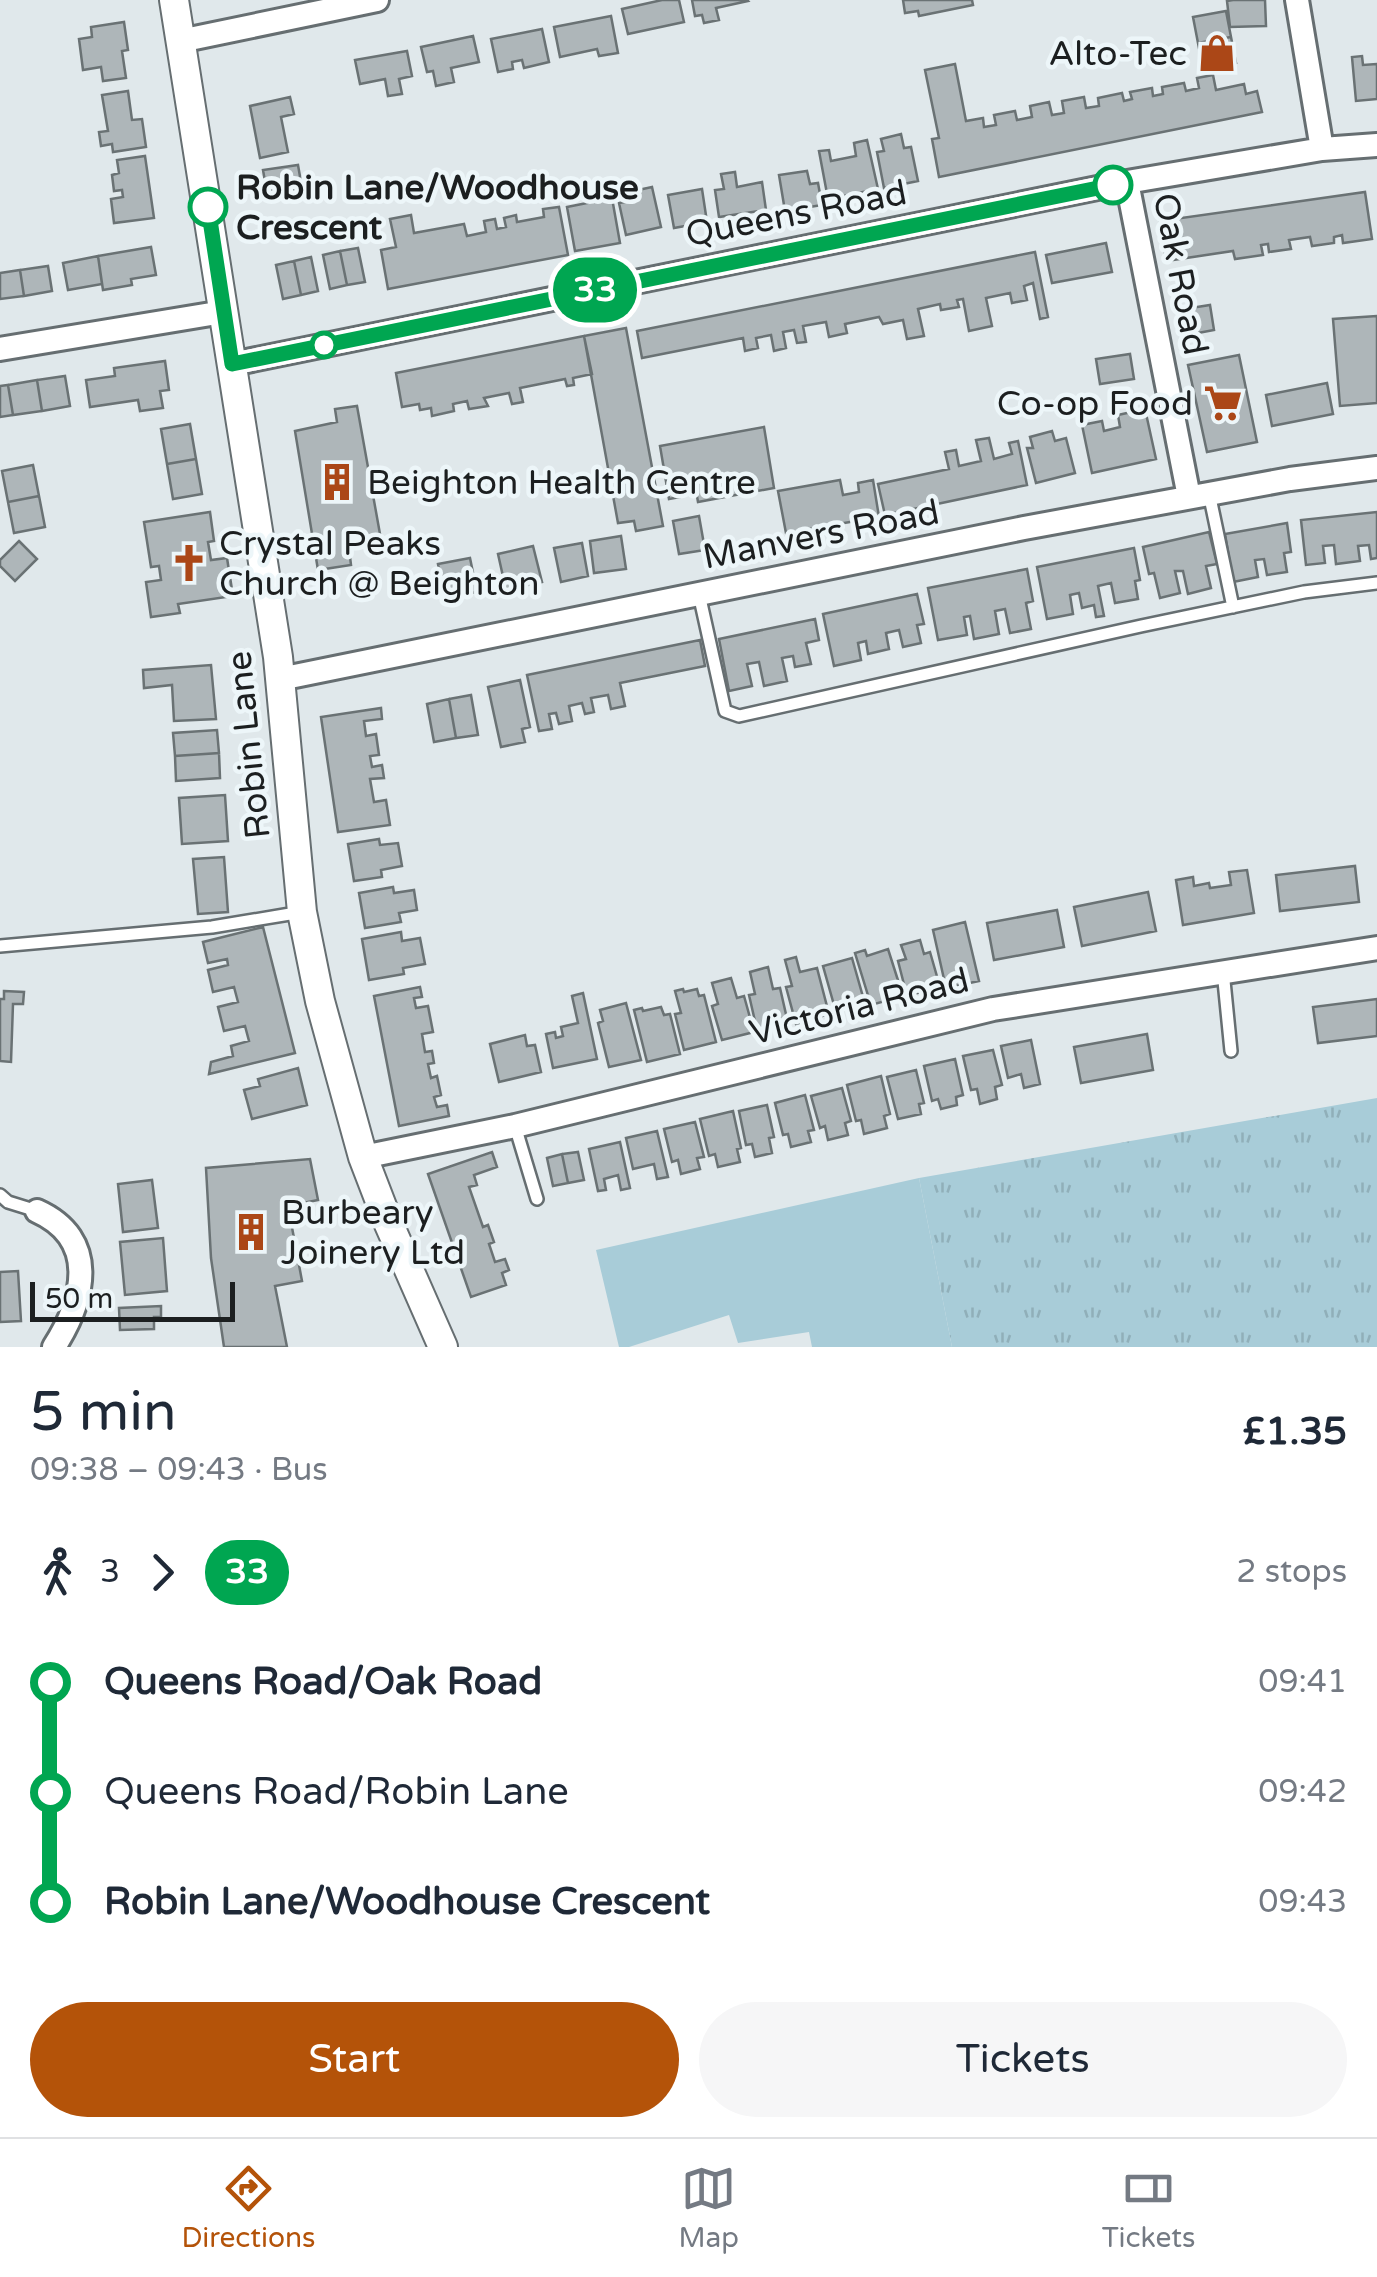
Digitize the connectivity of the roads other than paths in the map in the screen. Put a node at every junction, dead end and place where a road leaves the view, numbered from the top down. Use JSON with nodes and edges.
{"nodes":[{"id":1,"x":174,"y":0,"type":"edge"},
{"id":2,"x":377,"y":0,"type":"edge"},
{"id":3,"x":1297,"y":0,"type":"edge"},
{"id":4,"x":180,"y":41,"type":"junction"},
{"id":5,"x":1377,"y":145,"type":"edge"},
{"id":6,"x":1322,"y":148,"type":"junction"},
{"id":7,"x":1126,"y":182,"type":"junction"},
{"id":8,"x":223,"y":312,"type":"junction"},
{"id":9,"x":0,"y":349,"type":"edge"},
{"id":10,"x":232,"y":364,"type":"junction"},
{"id":11,"x":1377,"y":468,"type":"edge"},
{"id":12,"x":1199,"y":495,"type":"junction"},
{"id":13,"x":1377,"y":583,"type":"edge"},
{"id":14,"x":699,"y":594,"type":"junction"},
{"id":15,"x":1233,"y":607,"type":"junction"},
{"id":16,"x":280,"y":679,"type":"junction"},
{"id":17,"x":302,"y":912,"type":"junction"},
{"id":18,"x":0,"y":946,"type":"edge"},
{"id":19,"x":1377,"y":948,"type":"edge"},
{"id":20,"x":1224,"y":971,"type":"junction"},
{"id":21,"x":1231,"y":1050,"type":"dead end"},
{"id":22,"x":515,"y":1126,"type":"junction"},
{"id":23,"x":363,"y":1156,"type":"junction"},
{"id":24,"x":0,"y":1194,"type":"edge"},
{"id":25,"x":537,"y":1199,"type":"dead end"},
{"id":26,"x":37,"y":1211,"type":"joint"},
{"id":27,"x":54,"y":1347,"type":"edge"},
{"id":28,"x":443,"y":1347,"type":"edge"}],
"edges":[{"from":1,"to":4,"type":"street","name":"Robin Lane"},
{"from":2,"to":4,"type":"street"},
{"from":3,"to":6,"type":"street"},
{"from":4,"to":8,"type":"street","name":"Robin Lane"},
{"from":5,"to":6,"type":"street","name":"Queens Road"},
{"from":6,"to":7,"type":"street","name":"Queens Road"},
{"from":7,"to":10,"type":"street","name":"Queens Road"},
{"from":7,"to":12,"type":"street","name":"Oak Road"},
{"from":8,"to":9,"type":"street"},
{"from":8,"to":10,"type":"street","name":"Robin Lane"},
{"from":10,"to":16,"type":"street","name":"Robin Lane"},
{"from":11,"to":12,"type":"street","name":"Manvers Road"},
{"from":12,"to":14,"type":"street","name":"Manvers Road"},
{"from":12,"to":15,"type":"lane"},
{"from":13,"to":15,"type":"lane"},
{"from":14,"to":15,"type":"lane"},
{"from":14,"to":16,"type":"street","name":"Manvers Road"},
{"from":16,"to":17,"type":"street","name":"Robin Lane"},
{"from":17,"to":18,"type":"lane"},
{"from":17,"to":23,"type":"street","name":"Robin Lane"},
{"from":19,"to":20,"type":"street","name":"Victoria Road"},
{"from":20,"to":21,"type":"lane"},
{"from":20,"to":22,"type":"street","name":"Victoria Road"},
{"from":22,"to":23,"type":"street","name":"Victoria Road"},
{"from":22,"to":25,"type":"lane"},
{"from":23,"to":28,"type":"street","name":"Robin Lane"},
{"from":24,"to":26,"type":"lane"},
{"from":26,"to":27,"type":"street"}]}
